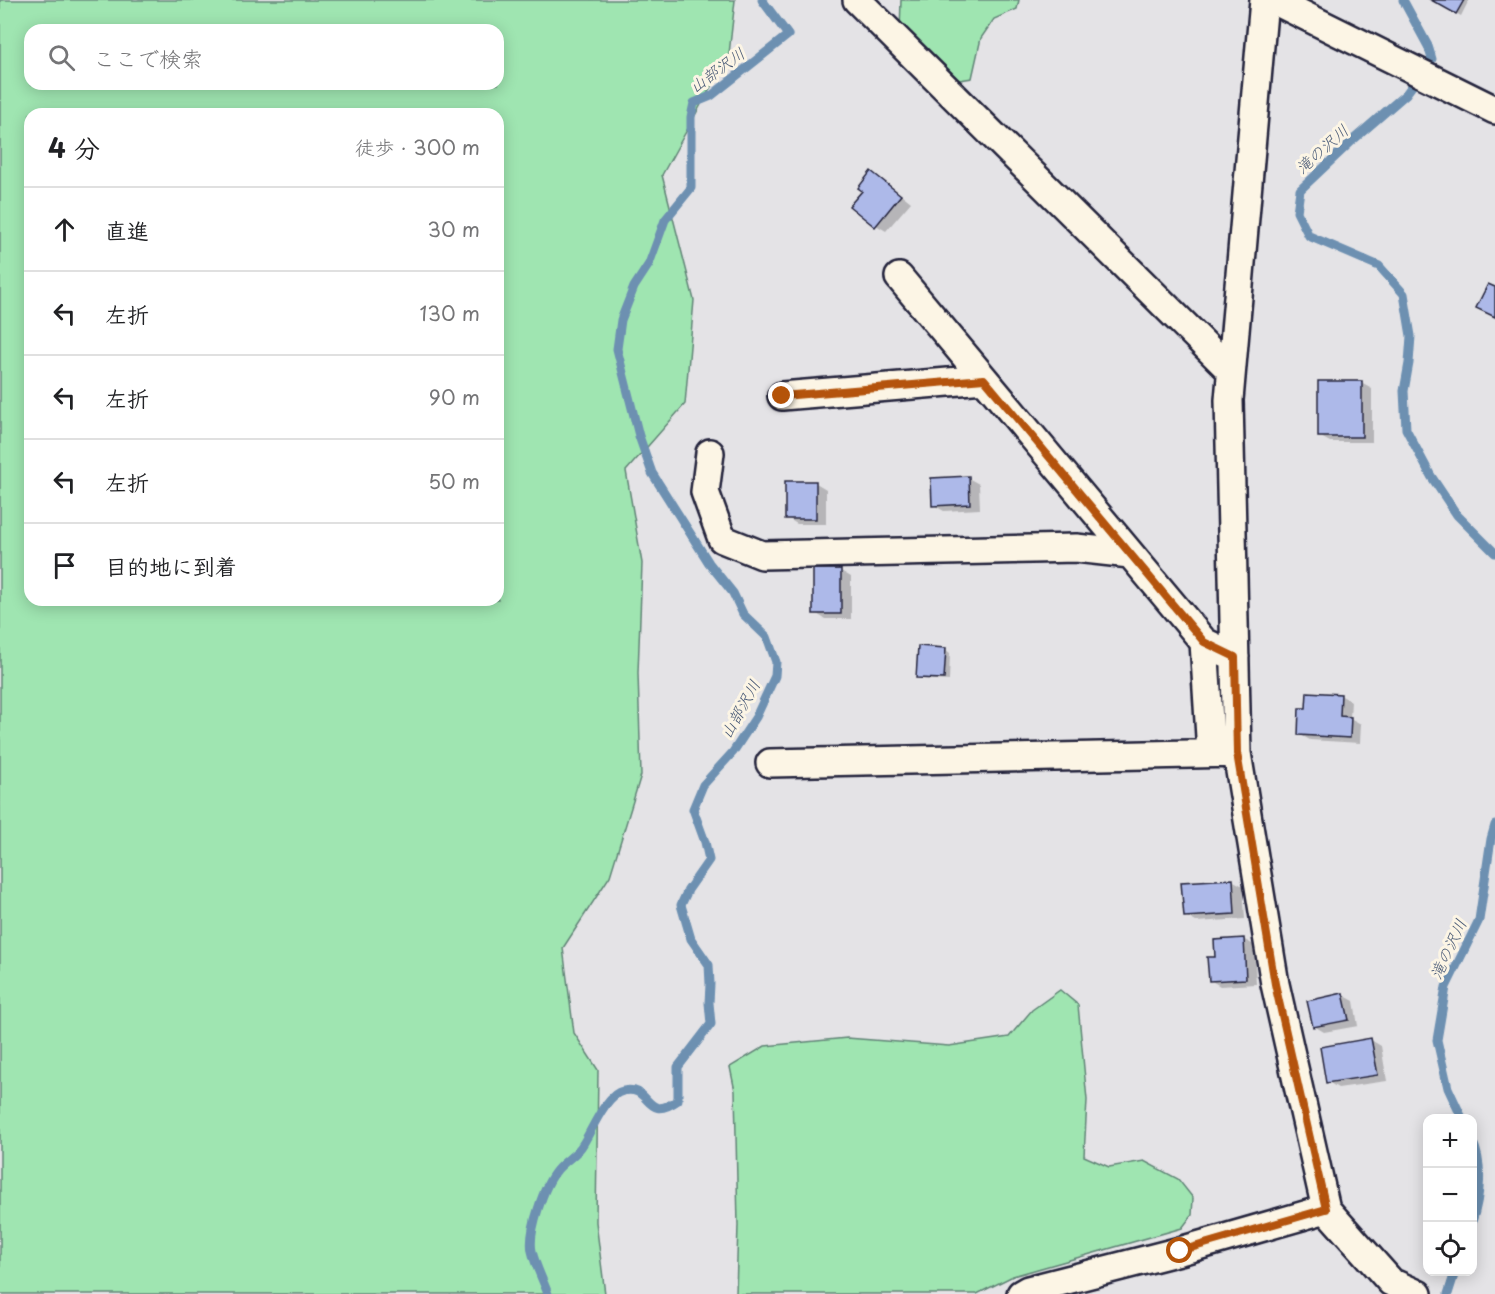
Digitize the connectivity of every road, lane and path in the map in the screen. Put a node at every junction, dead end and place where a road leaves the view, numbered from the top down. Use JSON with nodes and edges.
{"nodes":[{"id":1,"x":857,"y":0,"type":"edge"},
{"id":2,"x":1264,"y":0,"type":"edge"},
{"id":3,"x":1273,"y":0,"type":"edge"},
{"id":4,"x":1495,"y":110,"type":"edge"},
{"id":5,"x":899,"y":277,"type":"dead end"},
{"id":6,"x":1231,"y":371,"type":"junction"},
{"id":7,"x":984,"y":379,"type":"junction"},
{"id":8,"x":782,"y":396,"type":"dead end"},
{"id":9,"x":710,"y":453,"type":"dead end"},
{"id":10,"x":1131,"y":554,"type":"junction"},
{"id":11,"x":1204,"y":642,"type":"junction"},
{"id":12,"x":1235,"y":657,"type":"junction"},
{"id":13,"x":1211,"y":753,"type":"junction"},
{"id":14,"x":1237,"y":753,"type":"junction"},
{"id":15,"x":770,"y":763,"type":"dead end"},
{"id":16,"x":1326,"y":1209,"type":"junction"},
{"id":17,"x":1390,"y":1288,"type":"edge"},
{"id":18,"x":1021,"y":1294,"type":"edge"},
{"id":19,"x":1418,"y":1294,"type":"edge"}],
"edges":[{"from":1,"to":6,"type":"street"},
{"from":2,"to":6,"type":"street"},
{"from":3,"to":4,"type":"street"},
{"from":5,"to":7,"type":"street"},
{"from":6,"to":12,"type":"street"},
{"from":7,"to":8,"type":"street"},
{"from":7,"to":10,"type":"street"},
{"from":9,"to":10,"type":"street"},
{"from":10,"to":11,"type":"street"},
{"from":11,"to":12,"type":"street"},
{"from":11,"to":13,"type":"street"},
{"from":12,"to":14,"type":"street"},
{"from":13,"to":14,"type":"street"},
{"from":13,"to":15,"type":"street"},
{"from":14,"to":16,"type":"street"},
{"from":16,"to":17,"type":"street"},
{"from":16,"to":18,"type":"street"},
{"from":17,"to":19,"type":"street"}]}
